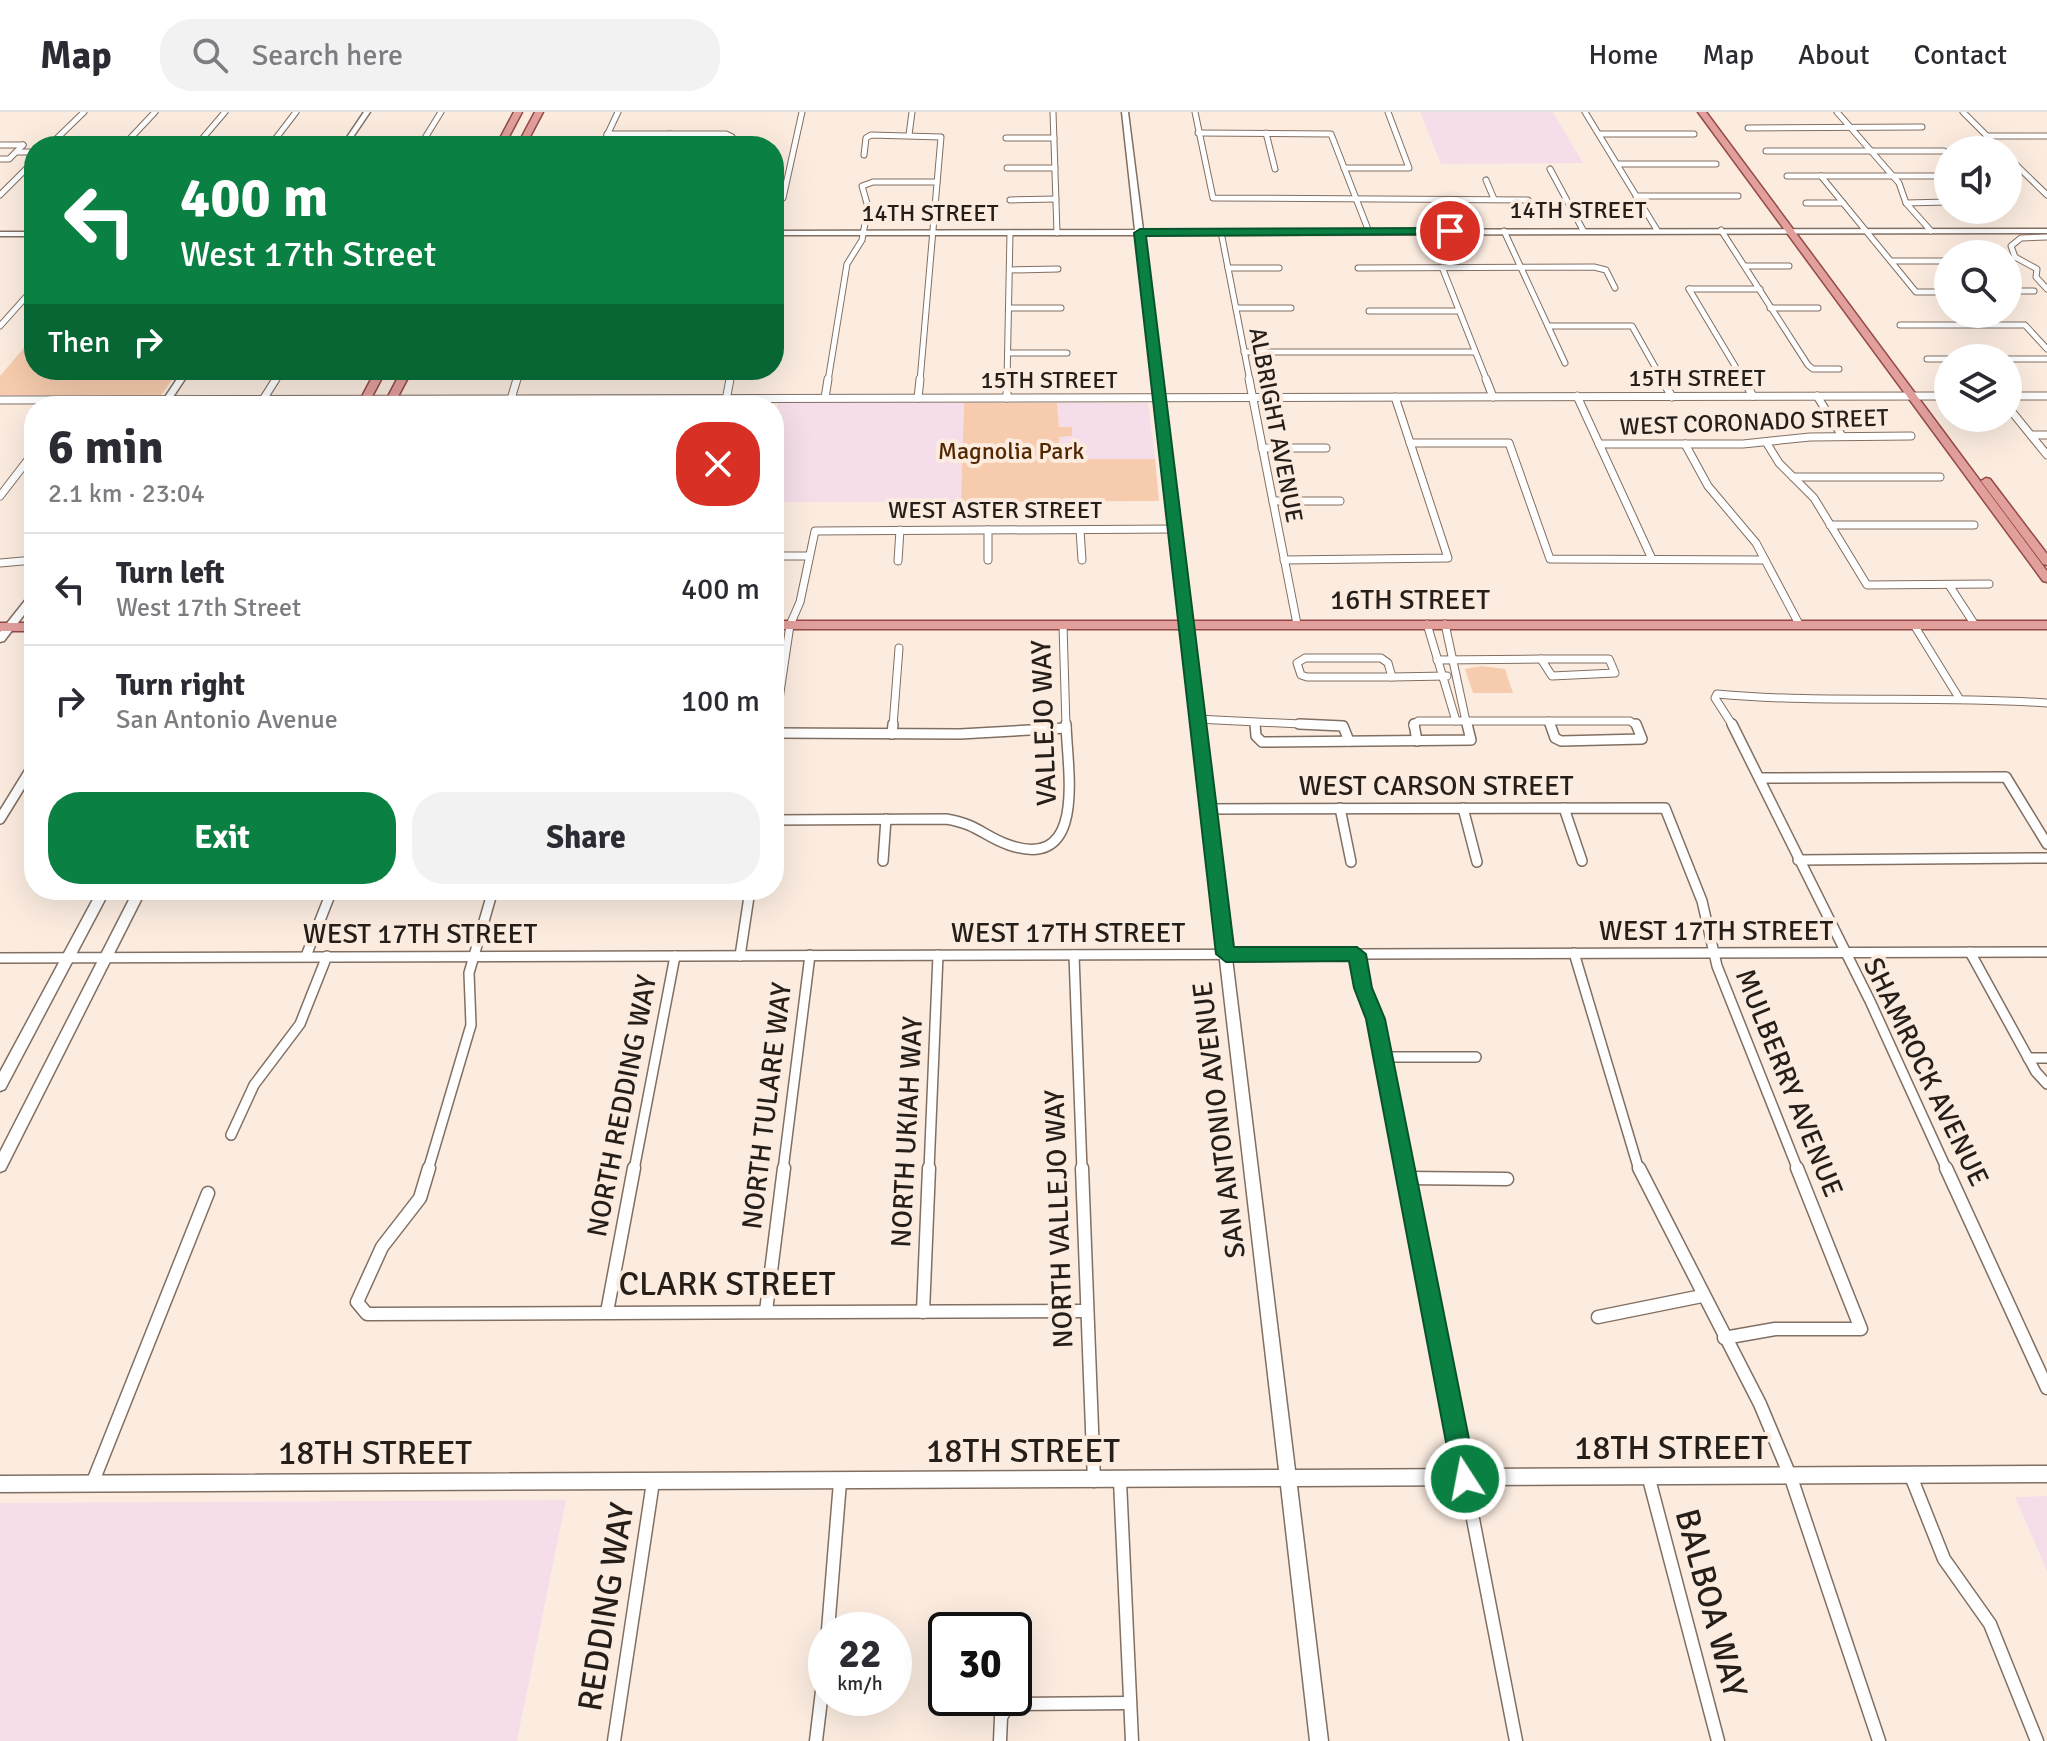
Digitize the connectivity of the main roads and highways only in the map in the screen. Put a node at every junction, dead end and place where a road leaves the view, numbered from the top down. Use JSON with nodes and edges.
{"nodes":[{"id":1,"x":367,"y":112,"type":"edge"},
{"id":2,"x":518,"y":112,"type":"edge"},
{"id":3,"x":539,"y":112,"type":"edge"},
{"id":4,"x":1125,"y":112,"type":"edge"},
{"id":5,"x":1702,"y":112,"type":"edge"},
{"id":6,"x":1710,"y":112,"type":"edge"},
{"id":7,"x":351,"y":136,"type":"edge"},
{"id":8,"x":505,"y":136,"type":"edge"},
{"id":9,"x":526,"y":136,"type":"edge"},
{"id":10,"x":1795,"y":231,"type":"junction"},
{"id":11,"x":2047,"y":231,"type":"edge"},
{"id":12,"x":784,"y":233,"type":"edge"},
{"id":13,"x":1140,"y":233,"type":"junction"},
{"id":14,"x":24,"y":235,"type":"edge"},
{"id":15,"x":1,"y":236,"type":"edge"},
{"id":16,"x":1917,"y":396,"type":"junction"},
{"id":17,"x":2047,"y":562,"type":"edge"},
{"id":18,"x":2047,"y":579,"type":"edge"},
{"id":19,"x":24,"y":606,"type":"edge"},
{"id":20,"x":1186,"y":624,"type":"junction"},
{"id":21,"x":784,"y":625,"type":"edge"},
{"id":22,"x":2047,"y":625,"type":"edge"},
{"id":23,"x":4,"y":627,"type":"edge"},
{"id":24,"x":0,"y":639,"type":"edge"},
{"id":25,"x":99,"y":900,"type":"edge"},
{"id":26,"x":135,"y":900,"type":"edge"},
{"id":27,"x":0,"y":1085,"type":"edge"},
{"id":28,"x":0,"y":1166,"type":"edge"},
{"id":29,"x":2047,"y":1474,"type":"edge"},
{"id":30,"x":1287,"y":1480,"type":"junction"},
{"id":31,"x":0,"y":1484,"type":"edge"},
{"id":32,"x":1319,"y":1741,"type":"edge"}],
"edges":[{"from":1,"to":7,"type":"main road"},
{"from":2,"to":8,"type":"main road"},
{"from":3,"to":9,"type":"main road"},
{"from":4,"to":13,"type":"main road","name":"SAN ANTONIO AVENUE"},
{"from":5,"to":10,"type":"main road"},
{"from":6,"to":10,"type":"main road"},
{"from":10,"to":11,"type":"main road","name":"14TH STREET"},
{"from":10,"to":13,"type":"main road","name":"14TH STREET"},
{"from":10,"to":16,"type":"main road"},
{"from":12,"to":13,"type":"main road","name":"14TH STREET"},
{"from":13,"to":20,"type":"main road","name":"SAN ANTONIO AVENUE"},
{"from":14,"to":15,"type":"main road"},
{"from":16,"to":17,"type":"main road"},
{"from":16,"to":18,"type":"main road"},
{"from":19,"to":23,"type":"main road"},
{"from":20,"to":21,"type":"main road","name":"16TH STREET"},
{"from":20,"to":22,"type":"main road","name":"16TH STREET"},
{"from":20,"to":30,"type":"main road","name":"SAN ANTONIO AVENUE"},
{"from":23,"to":24,"type":"main road"},
{"from":25,"to":27,"type":"main road"},
{"from":26,"to":28,"type":"main road"},
{"from":29,"to":30,"type":"main road","name":"18TH STREET"},
{"from":30,"to":31,"type":"main road","name":"18TH STREET"},
{"from":30,"to":32,"type":"main road","name":"SAN ANTONIO AVENUE"}]}
